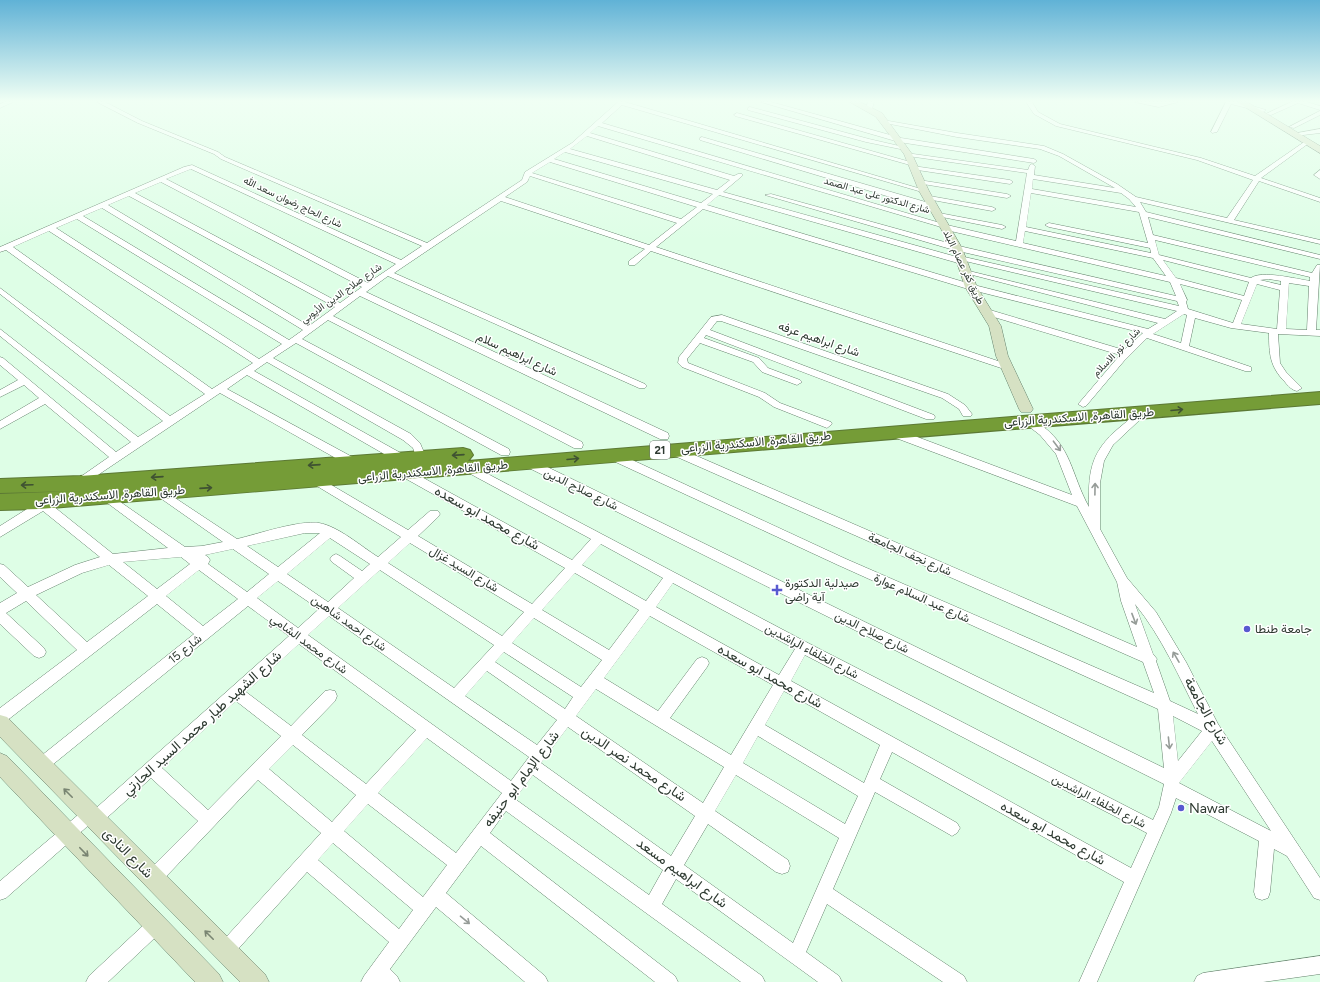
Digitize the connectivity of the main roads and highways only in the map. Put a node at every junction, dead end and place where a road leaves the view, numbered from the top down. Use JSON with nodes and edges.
{"nodes":[{"id":1,"x":1313,"y":391,"type":"edge"},
{"id":2,"x":1027,"y":415,"type":"junction"},
{"id":3,"x":667,"y":443,"type":"junction"},
{"id":4,"x":404,"y":466,"type":"junction"},
{"id":5,"x":0,"y":486,"type":"edge"},
{"id":6,"x":0,"y":502,"type":"edge"}],
"edges":[{"from":2,"to":1,"type":"highway","name":"طريق القاهرة, الاسكندرية الزراعى","number":"21","one_way":true},
{"from":1,"to":2,"type":"highway","name":"طريق القاهرة, الاسكندرية الزراعى","number":"21"},
{"from":2,"to":3,"type":"highway","name":"طريق القاهرة, الاسكندرية الزراعى","number":"21"},
{"from":2,"to":3,"type":"highway","name":"طريق القاهرة, الاسكندرية الزراعى","number":"21"},
{"from":4,"to":3,"type":"highway","name":"طريق القاهرة, الاسكندرية الزراعى","number":"21","one_way":true},
{"from":3,"to":4,"type":"highway","name":"طريق القاهرة, الاسكندرية الزراعى","number":"21","one_way":true},
{"from":4,"to":5,"type":"highway","name":"طريق القاهرة, الاسكندرية الزراعى","number":"21","one_way":true},
{"from":6,"to":4,"type":"highway","name":"طريق القاهرة, الاسكندرية الزراعى","number":"21","one_way":true}]}
